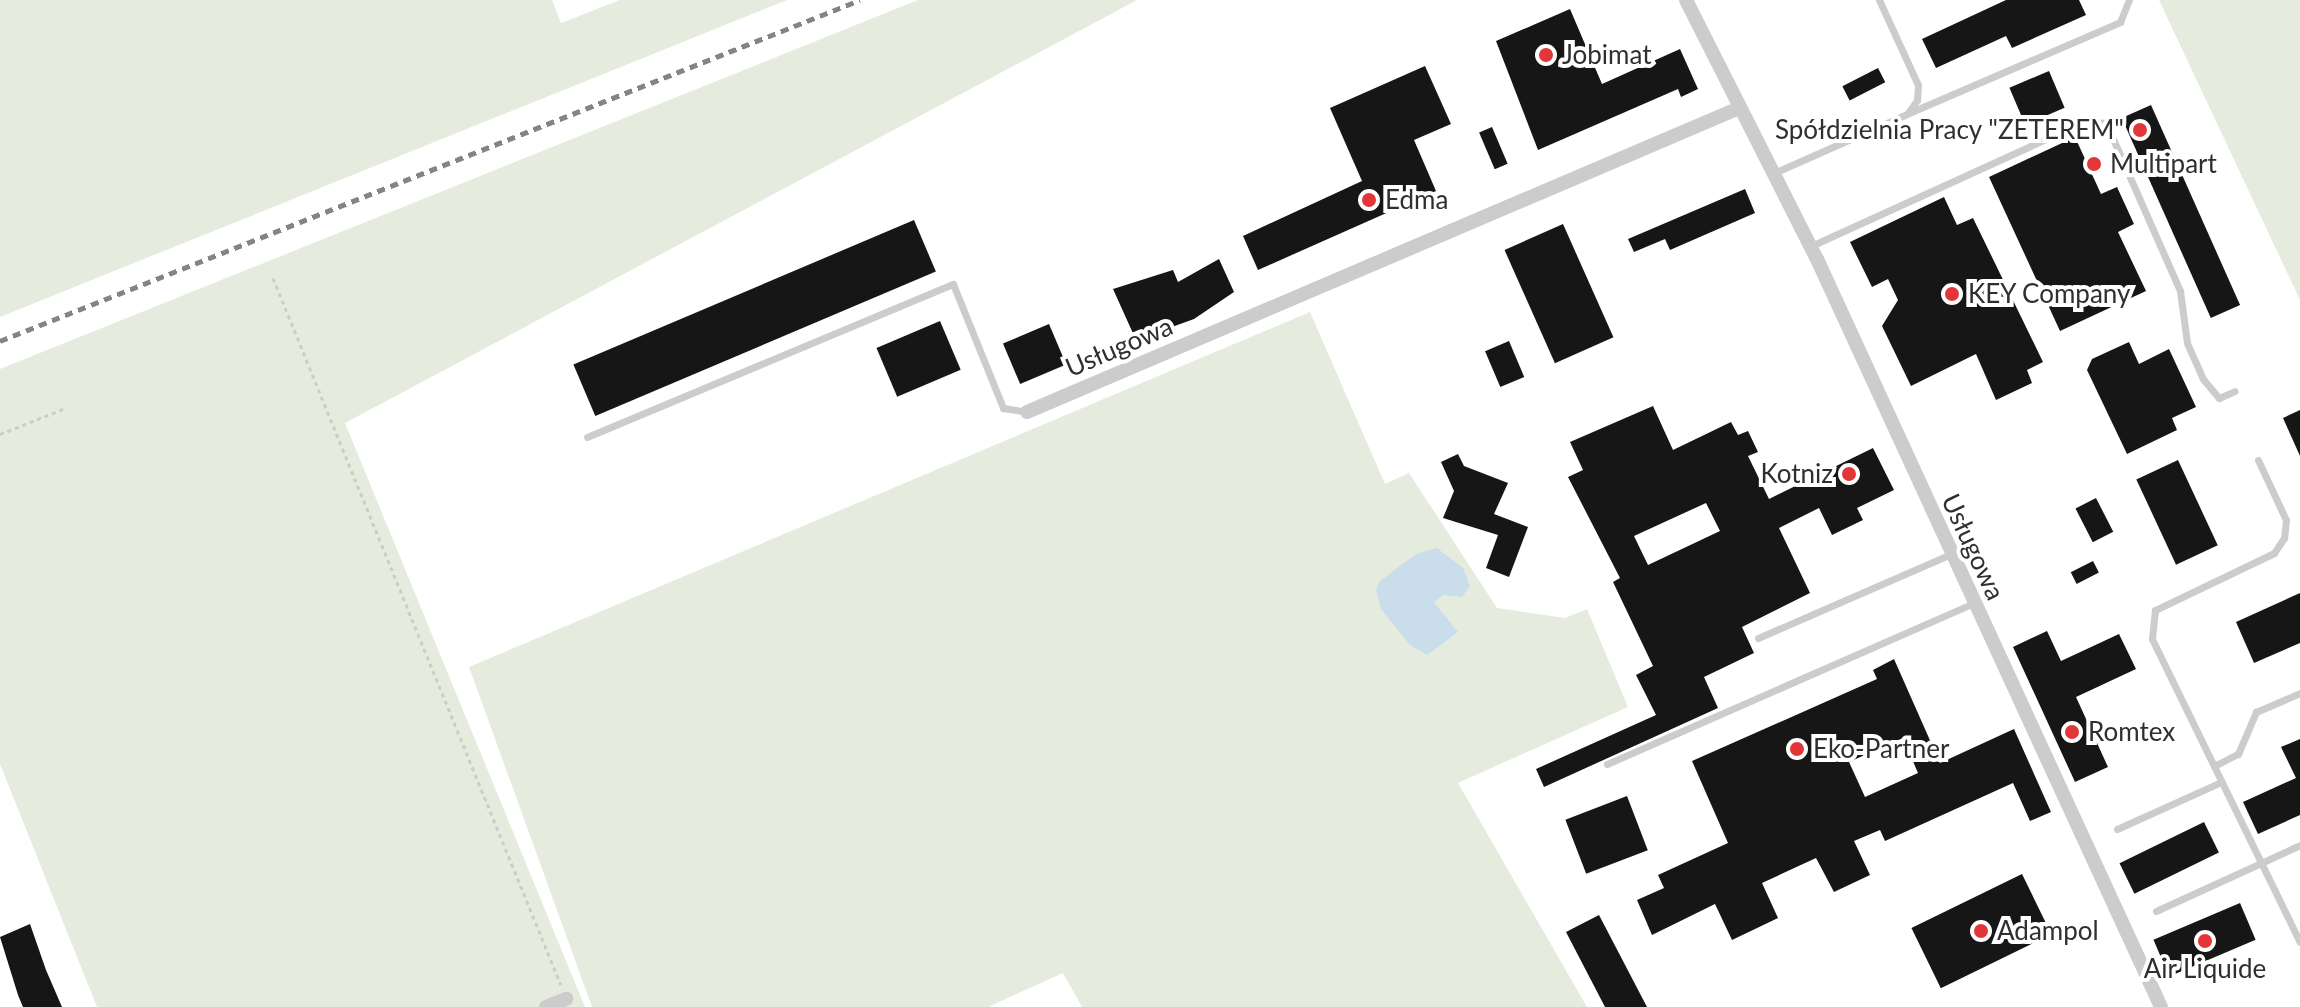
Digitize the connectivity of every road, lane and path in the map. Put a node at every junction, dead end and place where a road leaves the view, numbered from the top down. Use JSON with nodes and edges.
{"nodes":[{"id":1,"x":1686,"y":0,"type":"edge"},
{"id":2,"x":1879,"y":0,"type":"edge"},
{"id":3,"x":2129,"y":0,"type":"edge"},
{"id":4,"x":1739,"y":108,"type":"junction"},
{"id":5,"x":1907,"y":114,"type":"junction"},
{"id":6,"x":1772,"y":174,"type":"junction"},
{"id":7,"x":1811,"y":246,"type":"junction"},
{"id":8,"x":273,"y":278,"type":"dead end"},
{"id":9,"x":2235,"y":391,"type":"dead end"},
{"id":10,"x":63,"y":409,"type":"dead end"},
{"id":11,"x":1027,"y":412,"type":"joint"},
{"id":12,"x":0,"y":434,"type":"edge"},
{"id":13,"x":587,"y":437,"type":"dead end"},
{"id":14,"x":2258,"y":460,"type":"dead end"},
{"id":15,"x":1949,"y":555,"type":"junction"},
{"id":16,"x":1972,"y":604,"type":"junction"},
{"id":17,"x":1758,"y":638,"type":"dead end"},
{"id":18,"x":2300,"y":693,"type":"edge"},
{"id":19,"x":1607,"y":764,"type":"dead end"},
{"id":20,"x":2214,"y":766,"type":"junction"},
{"id":21,"x":2221,"y":782,"type":"junction"},
{"id":22,"x":2117,"y":829,"type":"dead end"},
{"id":23,"x":2300,"y":845,"type":"edge"},
{"id":24,"x":2261,"y":863,"type":"junction"},
{"id":25,"x":2156,"y":911,"type":"dead end"},
{"id":26,"x":2300,"y":942,"type":"edge"},
{"id":27,"x":566,"y":999,"type":"joint"},
{"id":28,"x":546,"y":1007,"type":"edge"},
{"id":29,"x":2161,"y":1007,"type":"edge"}],
"edges":[{"from":1,"to":4,"type":"street","name":"Usługowa"},
{"from":2,"to":5,"type":"lane"},
{"from":3,"to":5,"type":"lane"},
{"from":4,"to":6,"type":"street","name":"Usługowa"},
{"from":4,"to":11,"type":"street","name":"Usługowa"},
{"from":5,"to":6,"type":"lane"},
{"from":6,"to":7,"type":"street","name":"Usługowa"},
{"from":7,"to":9,"type":"lane"},
{"from":7,"to":15,"type":"street","name":"Usługowa"},
{"from":8,"to":27,"type":"path"},
{"from":10,"to":12,"type":"path"},
{"from":11,"to":13,"type":"lane","name":"Usługowa"},
{"from":14,"to":20,"type":"lane"},
{"from":15,"to":16,"type":"street","name":"Usługowa"},
{"from":15,"to":17,"type":"lane"},
{"from":16,"to":19,"type":"lane"},
{"from":16,"to":29,"type":"street","name":"Usługowa"},
{"from":18,"to":20,"type":"lane"},
{"from":20,"to":21,"type":"lane"},
{"from":21,"to":22,"type":"lane"},
{"from":21,"to":24,"type":"lane"},
{"from":23,"to":24,"type":"lane"},
{"from":24,"to":25,"type":"lane"},
{"from":24,"to":26,"type":"lane"},
{"from":27,"to":28,"type":"street"}]}
